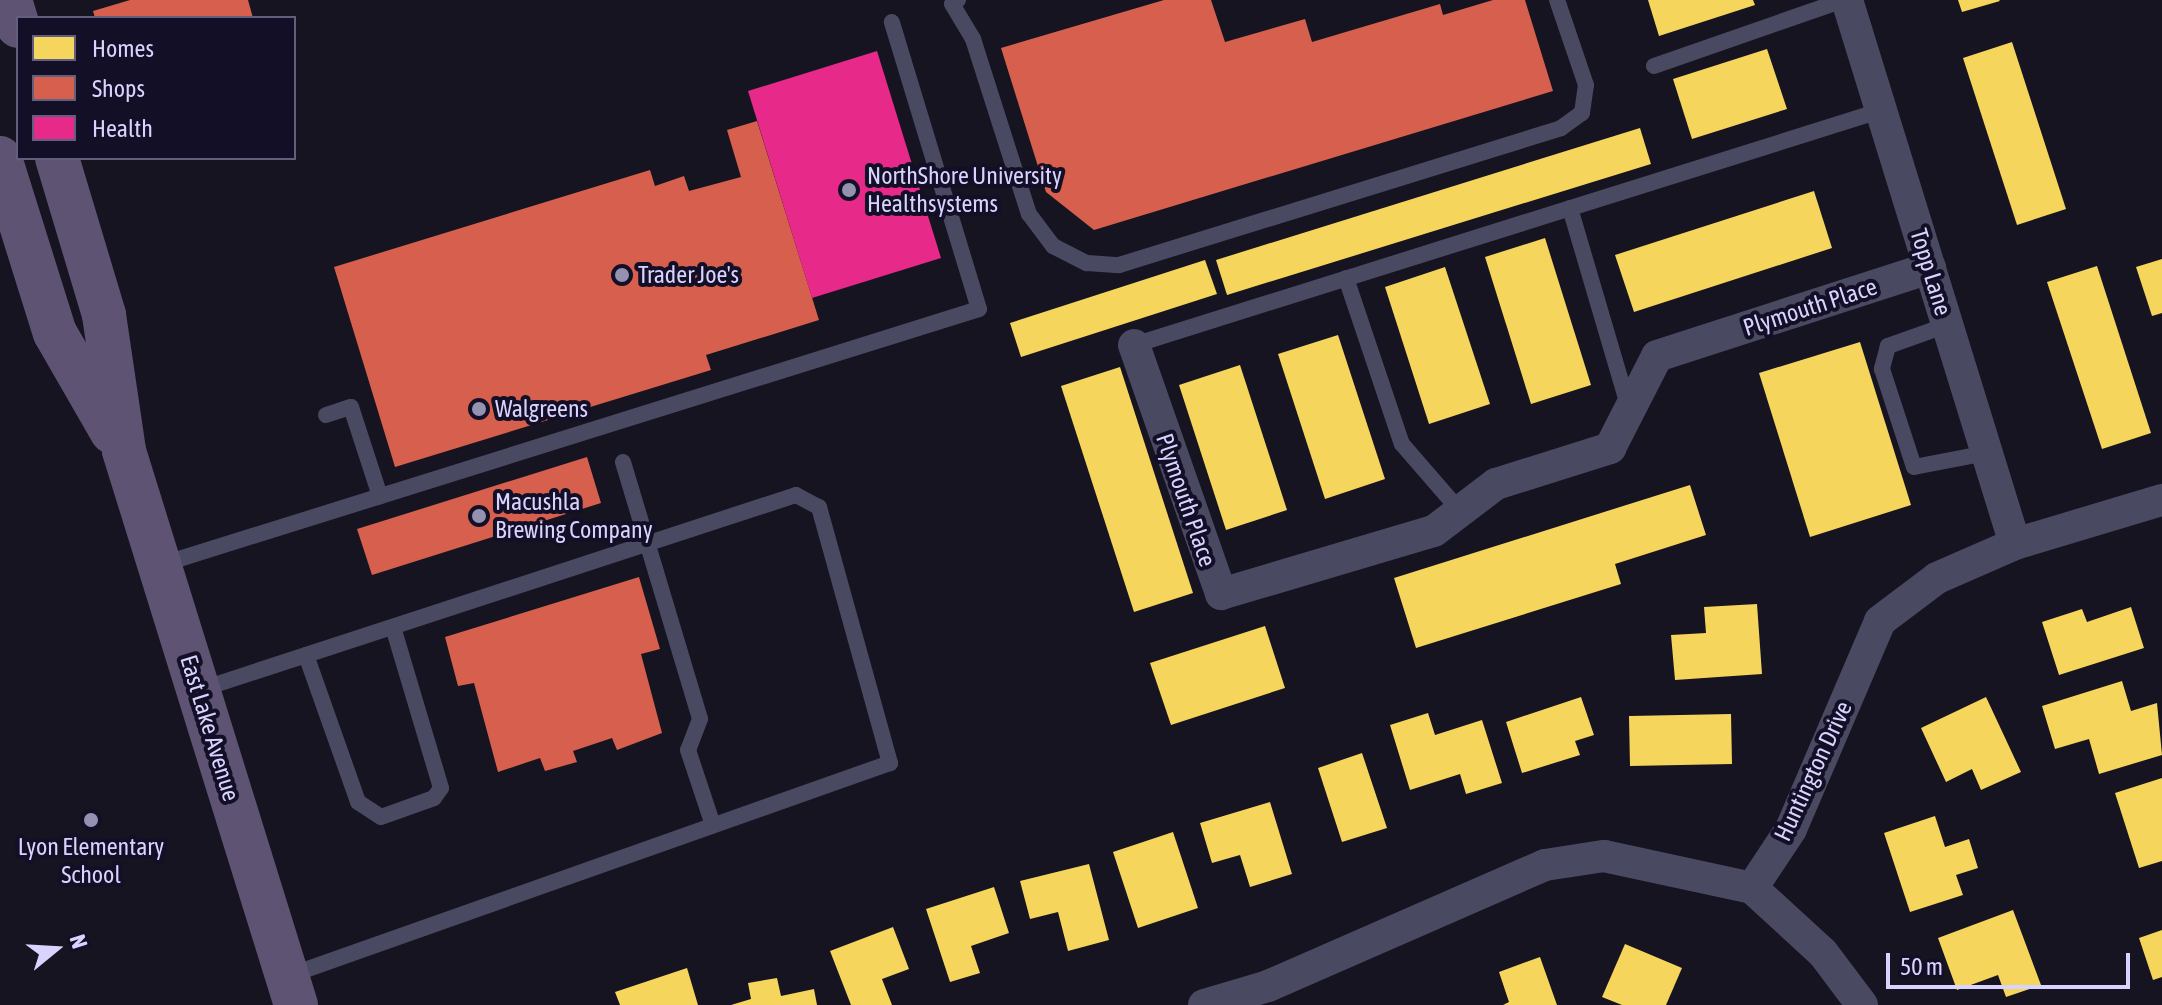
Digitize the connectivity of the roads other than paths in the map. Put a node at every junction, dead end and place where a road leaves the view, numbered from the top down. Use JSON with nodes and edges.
{"nodes":[{"id":1,"x":10,"y":0,"type":"edge"},
{"id":2,"x":1557,"y":0,"type":"edge"},
{"id":3,"x":1846,"y":0,"type":"edge"},
{"id":4,"x":955,"y":2,"type":"edge"},
{"id":5,"x":16,"y":20,"type":"edge"},
{"id":6,"x":892,"y":22,"type":"dead end"},
{"id":7,"x":1654,"y":66,"type":"dead end"},
{"id":8,"x":1883,"y":110,"type":"junction"},
{"id":9,"x":0,"y":158,"type":"edge"},
{"id":10,"x":58,"y":160,"type":"edge"},
{"id":11,"x":1570,"y":208,"type":"junction"},
{"id":12,"x":1930,"y":268,"type":"junction"},
{"id":13,"x":1346,"y":278,"type":"junction"},
{"id":14,"x":1947,"y":325,"type":"junction"},
{"id":15,"x":1134,"y":345,"type":"joint"},
{"id":16,"x":1629,"y":410,"type":"junction"},
{"id":17,"x":326,"y":415,"type":"dead end"},
{"id":18,"x":124,"y":451,"type":"junction"},
{"id":19,"x":1987,"y":453,"type":"junction"},
{"id":20,"x":623,"y":462,"type":"dead end"},
{"id":21,"x":380,"y":496,"type":"junction"},
{"id":22,"x":2162,"y":500,"type":"edge"},
{"id":23,"x":1460,"y":511,"type":"junction"},
{"id":24,"x":647,"y":544,"type":"junction"},
{"id":25,"x":2015,"y":544,"type":"junction"},
{"id":26,"x":159,"y":565,"type":"junction"},
{"id":27,"x":393,"y":627,"type":"junction"},
{"id":28,"x":306,"y":655,"type":"junction"},
{"id":29,"x":198,"y":690,"type":"junction"},
{"id":30,"x":713,"y":825,"type":"junction"},
{"id":31,"x":1752,"y":888,"type":"junction"},
{"id":32,"x":291,"y":991,"type":"edge"},
{"id":33,"x":1272,"y":996,"type":"edge"},
{"id":34,"x":1204,"y":1005,"type":"edge"},
{"id":35,"x":1862,"y":1005,"type":"edge"}],
"edges":[{"from":1,"to":5,"type":"main road"},
{"from":2,"to":4,"type":"lane"},
{"from":3,"to":7,"type":"lane"},
{"from":3,"to":8,"type":"street","name":"Topp Lane"},
{"from":6,"to":21,"type":"lane"},
{"from":8,"to":11,"type":"lane"},
{"from":8,"to":12,"type":"street","name":"Topp Lane"},
{"from":9,"to":18,"type":"main road","name":"East Lake Avenue"},
{"from":10,"to":18,"type":"main road","name":"East Lake Avenue"},
{"from":11,"to":13,"type":"lane"},
{"from":11,"to":16,"type":"lane"},
{"from":12,"to":14,"type":"street","name":"Topp Lane"},
{"from":12,"to":16,"type":"street","name":"Plymouth Place"},
{"from":13,"to":15,"type":"lane"},
{"from":13,"to":23,"type":"lane"},
{"from":14,"to":19,"type":"street","name":"Topp Lane"},
{"from":14,"to":19,"type":"lane"},
{"from":15,"to":23,"type":"street","name":"Plymouth Place"},
{"from":16,"to":23,"type":"street","name":"Plymouth Place"},
{"from":17,"to":21,"type":"lane"},
{"from":18,"to":26,"type":"main road","name":"East Lake Avenue"},
{"from":19,"to":25,"type":"street","name":"Topp Lane"},
{"from":20,"to":24,"type":"lane"},
{"from":21,"to":26,"type":"lane"},
{"from":22,"to":25,"type":"street","name":"Huntington Drive"},
{"from":24,"to":27,"type":"lane"},
{"from":24,"to":30,"type":"lane"},
{"from":24,"to":30,"type":"lane"},
{"from":25,"to":31,"type":"street","name":"Huntington Drive"},
{"from":26,"to":29,"type":"main road","name":"East Lake Avenue"},
{"from":27,"to":28,"type":"lane"},
{"from":27,"to":28,"type":"lane"},
{"from":28,"to":29,"type":"lane"},
{"from":29,"to":32,"type":"main road","name":"East Lake Avenue"},
{"from":30,"to":32,"type":"lane"},
{"from":31,"to":33,"type":"street"},
{"from":31,"to":35,"type":"street"},
{"from":33,"to":34,"type":"street"}]}
